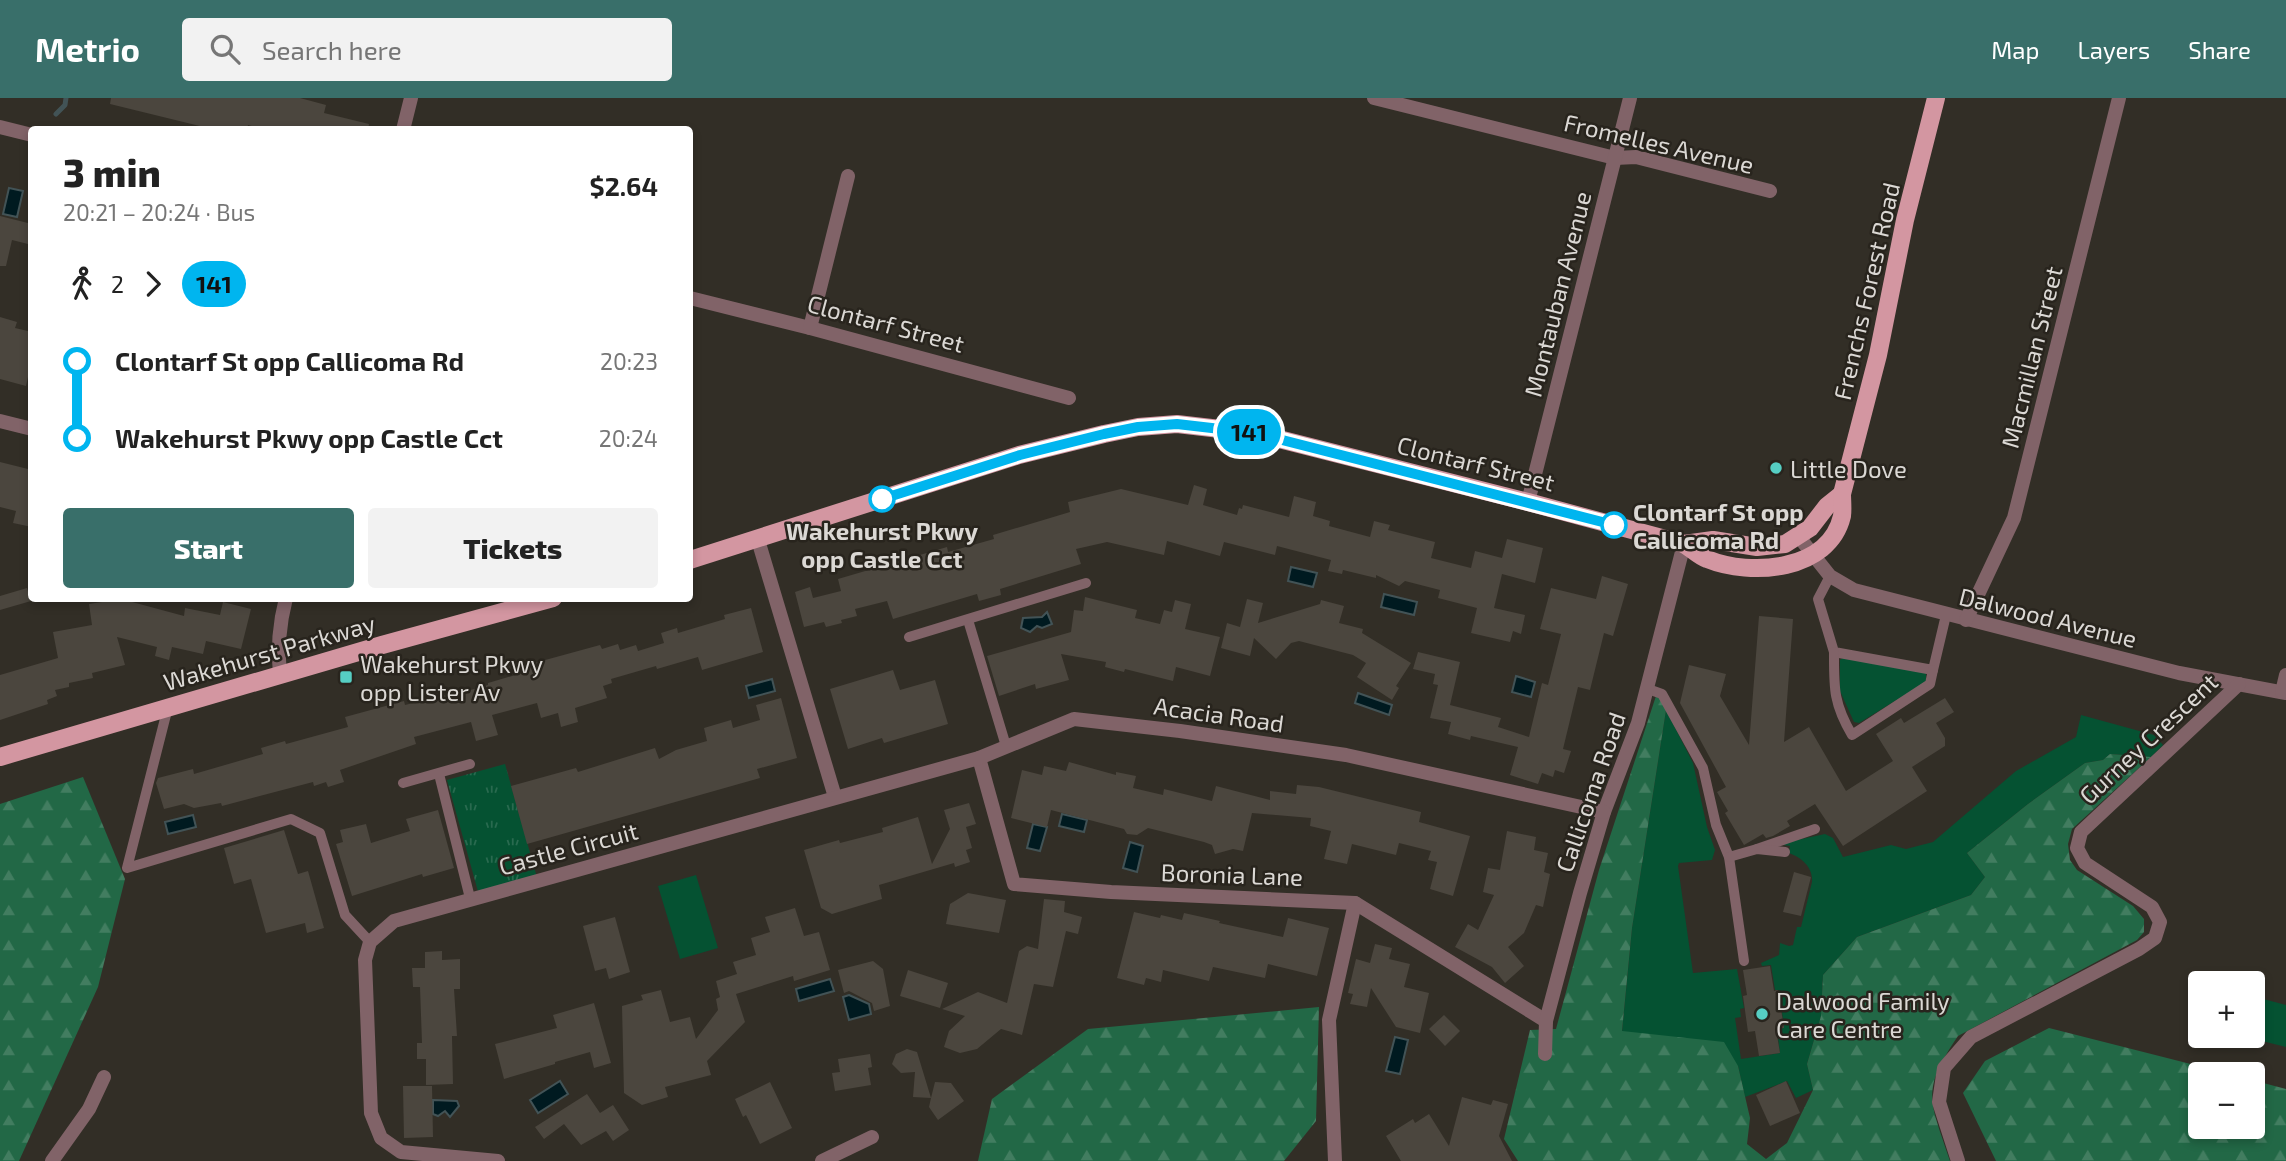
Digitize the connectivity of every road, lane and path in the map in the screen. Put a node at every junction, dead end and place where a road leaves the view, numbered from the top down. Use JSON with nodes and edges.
{"nodes":[{"id":1,"x":411,"y":98,"type":"edge"},
{"id":2,"x":1374,"y":98,"type":"edge"},
{"id":3,"x":1630,"y":98,"type":"edge"},
{"id":4,"x":1936,"y":98,"type":"edge"},
{"id":5,"x":2119,"y":98,"type":"edge"},
{"id":6,"x":404,"y":126,"type":"edge"},
{"id":7,"x":0,"y":127,"type":"edge"},
{"id":8,"x":28,"y":134,"type":"edge"},
{"id":9,"x":1615,"y":158,"type":"junction"},
{"id":10,"x":848,"y":176,"type":"dead end"},
{"id":11,"x":1770,"y":191,"type":"dead end"},
{"id":12,"x":693,"y":299,"type":"edge"},
{"id":13,"x":810,"y":328,"type":"junction"},
{"id":14,"x":1069,"y":398,"type":"dead end"},
{"id":15,"x":0,"y":421,"type":"edge"},
{"id":16,"x":28,"y":428,"type":"edge"},
{"id":17,"x":1842,"y":494,"type":"junction"},
{"id":18,"x":1528,"y":502,"type":"junction"},
{"id":19,"x":1799,"y":537,"type":"junction"},
{"id":20,"x":758,"y":540,"type":"junction"},
{"id":21,"x":1684,"y":544,"type":"junction"},
{"id":22,"x":1812,"y":556,"type":"junction"},
{"id":23,"x":693,"y":559,"type":"edge"},
{"id":24,"x":1830,"y":576,"type":"junction"},
{"id":25,"x":1086,"y":583,"type":"dead end"},
{"id":26,"x":285,"y":602,"type":"edge"},
{"id":27,"x":539,"y":602,"type":"edge"},
{"id":28,"x":1946,"y":615,"type":"junction"},
{"id":29,"x":968,"y":620,"type":"junction"},
{"id":30,"x":1966,"y":620,"type":"junction"},
{"id":31,"x":909,"y":637,"type":"dead end"},
{"id":32,"x":1834,"y":652,"type":"junction"},
{"id":33,"x":1933,"y":670,"type":"junction"},
{"id":34,"x":280,"y":675,"type":"junction"},
{"id":35,"x":2286,"y":675,"type":"edge"},
{"id":36,"x":2239,"y":684,"type":"junction"},
{"id":37,"x":1648,"y":689,"type":"junction"},
{"id":38,"x":2284,"y":692,"type":"edge"},
{"id":39,"x":168,"y":707,"type":"junction"},
{"id":40,"x":1006,"y":746,"type":"junction"},
{"id":41,"x":0,"y":757,"type":"edge"},
{"id":42,"x":979,"y":758,"type":"junction"},
{"id":43,"x":470,"y":764,"type":"dead end"},
{"id":44,"x":439,"y":774,"type":"junction"},
{"id":45,"x":403,"y":783,"type":"dead end"},
{"id":46,"x":835,"y":797,"type":"junction"},
{"id":47,"x":1604,"y":812,"type":"junction"},
{"id":48,"x":1815,"y":829,"type":"dead end"},
{"id":49,"x":1757,"y":849,"type":"junction"},
{"id":50,"x":1786,"y":852,"type":"dead end"},
{"id":51,"x":1730,"y":860,"type":"junction"},
{"id":52,"x":470,"y":898,"type":"junction"},
{"id":53,"x":1355,"y":903,"type":"junction"},
{"id":54,"x":370,"y":942,"type":"junction"},
{"id":55,"x":1744,"y":961,"type":"dead end"},
{"id":56,"x":1546,"y":1021,"type":"junction"},
{"id":57,"x":1545,"y":1054,"type":"dead end"},
{"id":58,"x":104,"y":1077,"type":"dead end"},
{"id":59,"x":872,"y":1137,"type":"dead end"},
{"id":60,"x":52,"y":1161,"type":"edge"},
{"id":61,"x":498,"y":1161,"type":"edge"},
{"id":62,"x":822,"y":1161,"type":"edge"},
{"id":63,"x":1335,"y":1161,"type":"edge"},
{"id":64,"x":1958,"y":1161,"type":"edge"}],
"edges":[{"from":1,"to":6,"type":"street"},
{"from":2,"to":9,"type":"street","name":"Fromelles Avenue"},
{"from":3,"to":9,"type":"street","name":"Montauban Avenue"},
{"from":4,"to":17,"type":"main road","name":"Frenchs Forest Road"},
{"from":5,"to":30,"type":"street","name":"Macmillan Street"},
{"from":7,"to":8,"type":"street"},
{"from":9,"to":11,"type":"street","name":"Fromelles Avenue"},
{"from":9,"to":18,"type":"street","name":"Montauban Avenue"},
{"from":10,"to":13,"type":"street"},
{"from":12,"to":13,"type":"street","name":"Clontarf Street"},
{"from":13,"to":14,"type":"street","name":"Clontarf Street"},
{"from":15,"to":16,"type":"street"},
{"from":17,"to":19,"type":"main road","name":"Frenchs Forest Road"},
{"from":17,"to":22,"type":"main road","name":"Frenchs Forest Road"},
{"from":18,"to":20,"type":"main road","name":"Clontarf Street"},
{"from":18,"to":21,"type":"main road","name":"Clontarf Street"},
{"from":19,"to":21,"type":"main road","name":"Clontarf Street"},
{"from":19,"to":22,"type":"street","name":"Dalwood Avenue"},
{"from":20,"to":23,"type":"main road"},
{"from":20,"to":46,"type":"street"},
{"from":21,"to":22,"type":"main road","name":"Clontarf Street"},
{"from":21,"to":37,"type":"street","name":"Callicoma Road"},
{"from":22,"to":24,"type":"street","name":"Dalwood Avenue"},
{"from":24,"to":28,"type":"street","name":"Dalwood Avenue"},
{"from":24,"to":32,"type":"lane"},
{"from":25,"to":29,"type":"lane"},
{"from":26,"to":34,"type":"street"},
{"from":27,"to":34,"type":"main road","name":"Wakehurst Parkway"},
{"from":28,"to":30,"type":"street","name":"Dalwood Avenue"},
{"from":28,"to":33,"type":"lane"},
{"from":29,"to":31,"type":"lane"},
{"from":29,"to":40,"type":"lane"},
{"from":30,"to":36,"type":"street","name":"Dalwood Avenue"},
{"from":32,"to":33,"type":"lane"},
{"from":32,"to":33,"type":"lane"},
{"from":34,"to":39,"type":"main road","name":"Wakehurst Parkway"},
{"from":35,"to":38,"type":"street"},
{"from":36,"to":38,"type":"street","name":"Dalwood Avenue"},
{"from":36,"to":64,"type":"street","name":"Gurney Crescent"},
{"from":37,"to":47,"type":"street","name":"Callicoma Road"},
{"from":37,"to":51,"type":"lane"},
{"from":39,"to":41,"type":"main road","name":"Wakehurst Parkway"},
{"from":39,"to":54,"type":"lane"},
{"from":40,"to":42,"type":"street","name":"Acacia Road"},
{"from":40,"to":47,"type":"street","name":"Acacia Road"},
{"from":42,"to":46,"type":"street","name":"Acacia Road"},
{"from":42,"to":53,"type":"street","name":"Boronia Lane"},
{"from":43,"to":44,"type":"lane"},
{"from":44,"to":45,"type":"lane"},
{"from":44,"to":52,"type":"lane"},
{"from":46,"to":52,"type":"street","name":"Castle Circuit"},
{"from":47,"to":56,"type":"street","name":"Callicoma Road"},
{"from":48,"to":49,"type":"lane"},
{"from":49,"to":50,"type":"lane"},
{"from":49,"to":51,"type":"lane"},
{"from":51,"to":55,"type":"lane"},
{"from":52,"to":54,"type":"street","name":"Castle Circuit"},
{"from":53,"to":56,"type":"street","name":"Boronia Lane"},
{"from":53,"to":63,"type":"street"},
{"from":54,"to":61,"type":"street"},
{"from":56,"to":57,"type":"street","name":"Callicoma Road"},
{"from":58,"to":60,"type":"street"},
{"from":59,"to":62,"type":"street"}]}
